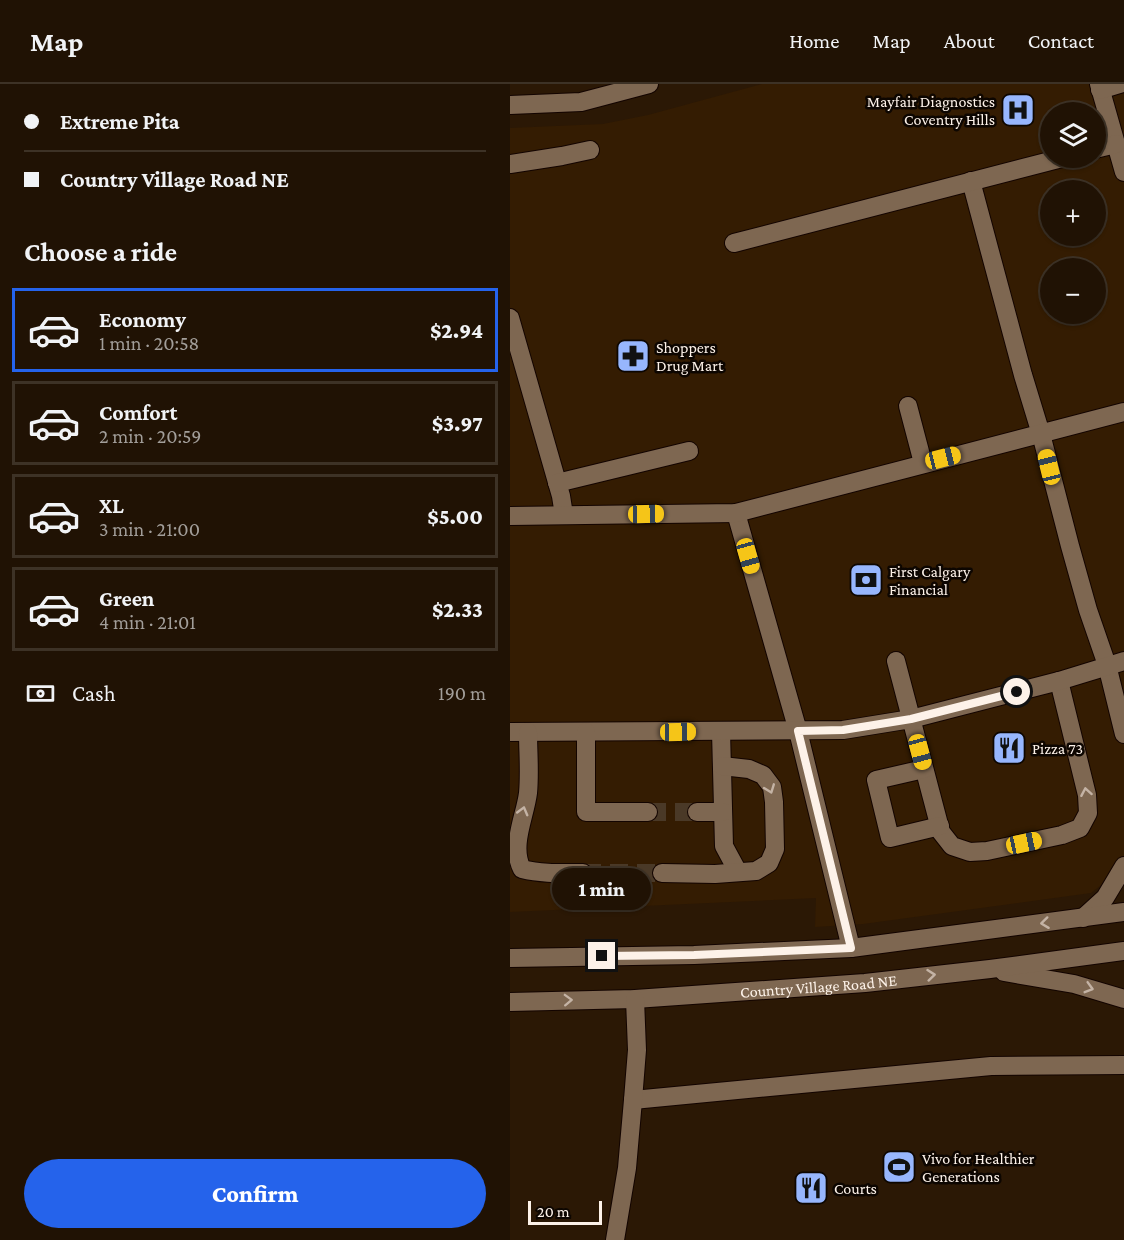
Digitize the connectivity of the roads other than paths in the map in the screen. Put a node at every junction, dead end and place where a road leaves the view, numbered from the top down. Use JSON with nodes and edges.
{"nodes":[{"id":1,"x":649,"y":84,"type":"edge"},
{"id":2,"x":1120,"y":84,"type":"edge"},
{"id":3,"x":1100,"y":87,"type":"edge"},
{"id":4,"x":510,"y":105,"type":"edge"},
{"id":5,"x":1116,"y":144,"type":"junction"},
{"id":6,"x":1106,"y":146,"type":"edge"},
{"id":7,"x":590,"y":150,"type":"dead end"},
{"id":8,"x":510,"y":164,"type":"edge"},
{"id":9,"x":1040,"y":164,"type":"edge"},
{"id":10,"x":1124,"y":172,"type":"edge"},
{"id":11,"x":971,"y":181,"type":"junction"},
{"id":12,"x":734,"y":243,"type":"dead end"},
{"id":13,"x":510,"y":318,"type":"edge"},
{"id":14,"x":908,"y":406,"type":"dead end"},
{"id":15,"x":1124,"y":412,"type":"edge"},
{"id":16,"x":1041,"y":434,"type":"junction"},
{"id":17,"x":689,"y":451,"type":"dead end"},
{"id":18,"x":924,"y":463,"type":"junction"},
{"id":19,"x":557,"y":483,"type":"junction"},
{"id":20,"x":736,"y":513,"type":"junction"},
{"id":21,"x":564,"y":515,"type":"junction"},
{"id":22,"x":510,"y":516,"type":"edge"},
{"id":23,"x":896,"y":661,"type":"dead end"},
{"id":24,"x":1116,"y":663,"type":"edge"},
{"id":25,"x":1059,"y":681,"type":"junction"},
{"id":26,"x":911,"y":719,"type":"junction"},
{"id":27,"x":722,"y":731,"type":"junction"},
{"id":28,"x":798,"y":731,"type":"junction"},
{"id":29,"x":510,"y":732,"type":"edge"},
{"id":30,"x":528,"y":732,"type":"junction"},
{"id":31,"x":586,"y":732,"type":"junction"},
{"id":32,"x":1124,"y":735,"type":"edge"},
{"id":33,"x":722,"y":766,"type":"junction"},
{"id":34,"x":924,"y":769,"type":"junction"},
{"id":35,"x":648,"y":812,"type":"tunnel mouth"},
{"id":36,"x":697,"y":812,"type":"tunnel mouth"},
{"id":37,"x":723,"y":812,"type":"junction"},
{"id":38,"x":940,"y":826,"type":"junction"},
{"id":39,"x":1124,"y":866,"type":"edge"},
{"id":40,"x":738,"y":872,"type":"junction"},
{"id":41,"x":583,"y":873,"type":"tunnel mouth"},
{"id":42,"x":662,"y":873,"type":"tunnel mouth"},
{"id":43,"x":1124,"y":912,"type":"edge"},
{"id":44,"x":1083,"y":918,"type":"junction"},
{"id":45,"x":851,"y":948,"type":"junction"},
{"id":46,"x":1124,"y":951,"type":"edge"},
{"id":47,"x":510,"y":958,"type":"edge"},
{"id":48,"x":990,"y":969,"type":"junction"},
{"id":49,"x":635,"y":999,"type":"junction"},
{"id":50,"x":1124,"y":999,"type":"edge"},
{"id":51,"x":510,"y":1002,"type":"edge"},
{"id":52,"x":1124,"y":1065,"type":"edge"},
{"id":53,"x":633,"y":1100,"type":"junction"},
{"id":54,"x":615,"y":1240,"type":"edge"}],
"edges":[{"from":1,"to":4,"type":"street"},
{"from":2,"to":3,"type":"street"},
{"from":3,"to":5,"type":"street"},
{"from":5,"to":6,"type":"street"},
{"from":5,"to":10,"type":"street"},
{"from":7,"to":8,"type":"street"},
{"from":9,"to":11,"type":"street"},
{"from":11,"to":12,"type":"street"},
{"from":11,"to":16,"type":"street"},
{"from":13,"to":19,"type":"street"},
{"from":14,"to":18,"type":"street"},
{"from":15,"to":16,"type":"street"},
{"from":16,"to":18,"type":"street"},
{"from":16,"to":24,"type":"street"},
{"from":17,"to":19,"type":"street"},
{"from":18,"to":20,"type":"street"},
{"from":19,"to":21,"type":"street"},
{"from":20,"to":21,"type":"street"},
{"from":20,"to":28,"type":"street"},
{"from":21,"to":22,"type":"street"},
{"from":23,"to":26,"type":"street"},
{"from":24,"to":25,"type":"street"},
{"from":24,"to":32,"type":"street"},
{"from":25,"to":26,"type":"street"},
{"from":38,"to":25,"type":"street","one_way":true},
{"from":26,"to":28,"type":"street"},
{"from":26,"to":34,"type":"street"},
{"from":27,"to":28,"type":"street"},
{"from":27,"to":31,"type":"street"},
{"from":27,"to":33,"type":"street"},
{"from":28,"to":45,"type":"street"},
{"from":29,"to":30,"type":"street"},
{"from":30,"to":31,"type":"street"},
{"from":41,"to":30,"type":"street","one_way":true},
{"from":31,"to":35,"type":"street"},
{"from":33,"to":37,"type":"street"},
{"from":33,"to":40,"type":"street","one_way":true},
{"from":34,"to":38,"type":"street"},
{"from":34,"to":38,"type":"street"},
{"from":36,"to":37,"type":"street"},
{"from":37,"to":40,"type":"street"},
{"from":39,"to":44,"type":"street"},
{"from":40,"to":42,"type":"street"},
{"from":43,"to":44,"type":"street"},
{"from":44,"to":45,"type":"street","one_way":true},
{"from":45,"to":47,"type":"street"},
{"from":46,"to":48,"type":"street","name":"Country Village Road NE"},
{"from":49,"to":48,"type":"street","name":"Country Village Road NE","one_way":true},
{"from":48,"to":50,"type":"street","one_way":true},
{"from":51,"to":49,"type":"street","name":"Country Village Road NE","one_way":true},
{"from":49,"to":53,"type":"street"},
{"from":52,"to":53,"type":"street"},
{"from":53,"to":54,"type":"street"}]}
